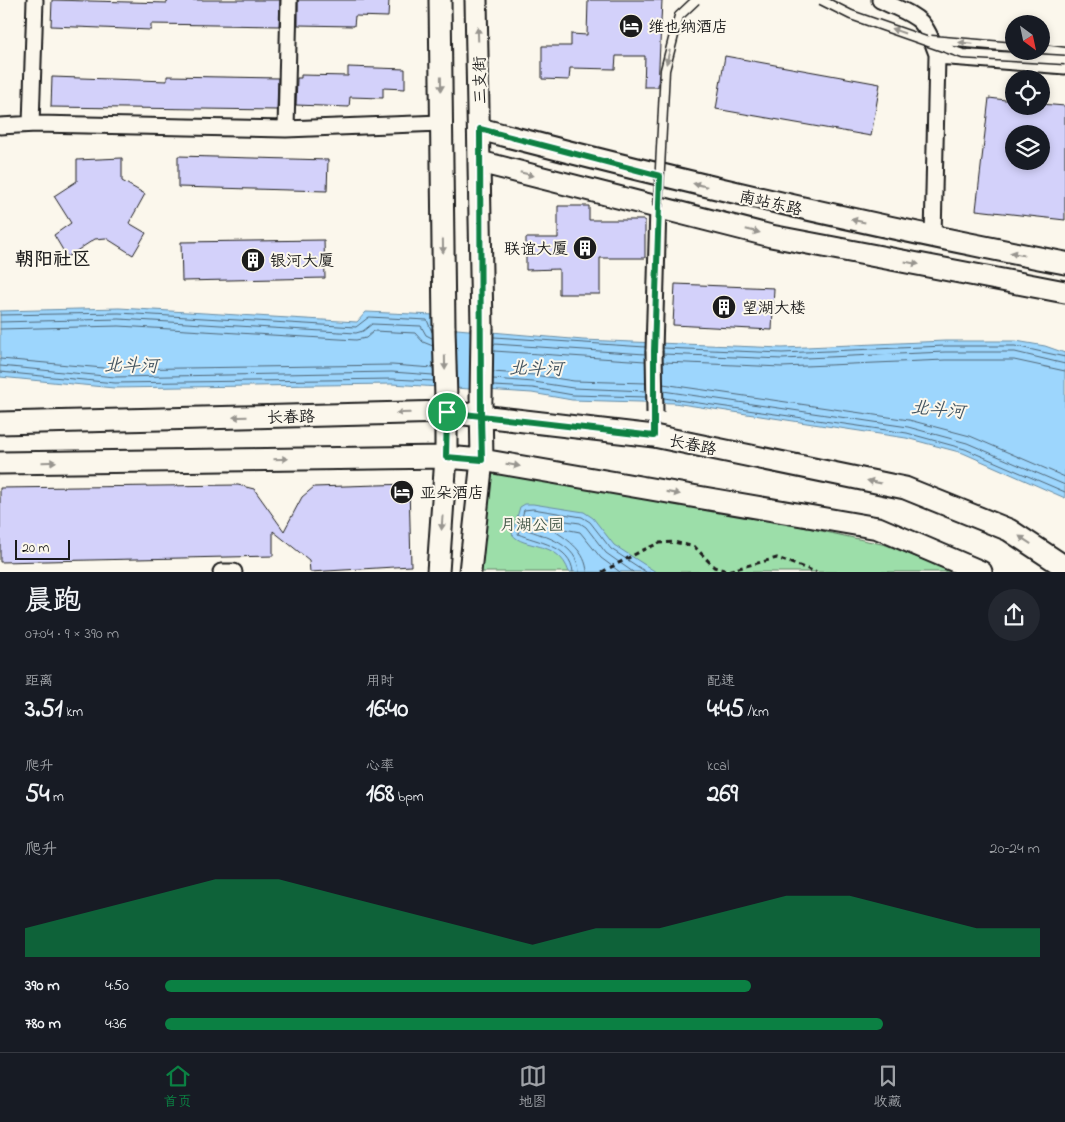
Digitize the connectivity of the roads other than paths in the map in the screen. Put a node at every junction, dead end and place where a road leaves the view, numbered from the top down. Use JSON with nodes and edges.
{"nodes":[{"id":1,"x":35,"y":0,"type":"edge"},
{"id":2,"x":289,"y":0,"type":"edge"},
{"id":3,"x":440,"y":0,"type":"edge"},
{"id":4,"x":476,"y":0,"type":"edge"},
{"id":5,"x":696,"y":0,"type":"edge"},
{"id":6,"x":822,"y":0,"type":"edge"},
{"id":7,"x":880,"y":0,"type":"edge"},
{"id":8,"x":919,"y":39,"type":"junction"},
{"id":9,"x":1005,"y":46,"type":"edge"},
{"id":10,"x":1050,"y":51,"type":"edge"},
{"id":11,"x":1065,"y":52,"type":"edge"},
{"id":12,"x":937,"y":56,"type":"junction"},
{"id":13,"x":1065,"y":60,"type":"edge"},
{"id":14,"x":1065,"y":66,"type":"edge"},
{"id":15,"x":442,"y":123,"type":"junction"},
{"id":16,"x":31,"y":124,"type":"junction"},
{"id":17,"x":0,"y":126,"type":"edge"},
{"id":18,"x":286,"y":129,"type":"junction"},
{"id":19,"x":480,"y":129,"type":"junction"},
{"id":20,"x":480,"y":162,"type":"junction"},
{"id":21,"x":660,"y":176,"type":"junction"},
{"id":22,"x":658,"y":207,"type":"junction"},
{"id":23,"x":932,"y":237,"type":"junction"},
{"id":24,"x":1065,"y":264,"type":"edge"},
{"id":25,"x":1065,"y":292,"type":"edge"},
{"id":26,"x":446,"y":405,"type":"junction"},
{"id":27,"x":481,"y":408,"type":"junction"},
{"id":28,"x":0,"y":423,"type":"edge"},
{"id":29,"x":654,"y":436,"type":"junction"},
{"id":30,"x":446,"y":457,"type":"junction"},
{"id":31,"x":482,"y":460,"type":"junction"},
{"id":32,"x":0,"y":463,"type":"edge"},
{"id":33,"x":1065,"y":568,"type":"edge"},
{"id":34,"x":221,"y":572,"type":"edge"},
{"id":35,"x":234,"y":572,"type":"edge"},
{"id":36,"x":438,"y":572,"type":"edge"},
{"id":37,"x":470,"y":572,"type":"edge"},
{"id":38,"x":981,"y":572,"type":"edge"}],
"edges":[{"from":1,"to":16,"type":"street"},
{"from":2,"to":18,"type":"street"},
{"from":3,"to":15,"type":"main road","one_way":true},
{"from":19,"to":4,"type":"main road","name":"三支街","one_way":true},
{"from":5,"to":21,"type":"lane","one_way":true,"bridge":true},
{"from":8,"to":6,"type":"lane","one_way":true,"bridge":true},
{"from":7,"to":12,"type":"street"},
{"from":9,"to":8,"type":"lane","one_way":true,"bridge":true},
{"from":8,"to":13,"type":"lane","bridge":true},
{"from":10,"to":11,"type":"lane"},
{"from":12,"to":14,"type":"street"},
{"from":12,"to":23,"type":"street"},
{"from":15,"to":18,"type":"street"},
{"from":15,"to":26,"type":"main road","one_way":true,"bridge":true},
{"from":16,"to":17,"type":"street"},
{"from":16,"to":18,"type":"street"},
{"from":19,"to":20,"type":"main road","name":"三支街"},
{"from":19,"to":21,"type":"main road","name":"南站东路"},
{"from":20,"to":22,"type":"main road","name":"南站东路","one_way":true},
{"from":20,"to":27,"type":"main road","name":"三支街","bridge":true},
{"from":21,"to":22,"type":"lane","bridge":true},
{"from":23,"to":21,"type":"main road","name":"南站东路","one_way":true},
{"from":22,"to":25,"type":"main road","name":"南站东路","one_way":true},
{"from":22,"to":29,"type":"street","bridge":true},
{"from":24,"to":23,"type":"main road","name":"南站东路","one_way":true},
{"from":26,"to":27,"type":"main road","name":"长春路"},
{"from":26,"to":28,"type":"main road","name":"长春路","one_way":true},
{"from":26,"to":30,"type":"main road"},
{"from":27,"to":29,"type":"main road","name":"长春路"},
{"from":27,"to":31,"type":"main road","name":"三支街"},
{"from":33,"to":29,"type":"main road","name":"长春路","one_way":true},
{"from":30,"to":31,"type":"main road"},
{"from":32,"to":30,"type":"main road","one_way":true},
{"from":30,"to":36,"type":"main road","one_way":true},
{"from":31,"to":37,"type":"main road"},
{"from":31,"to":38,"type":"main road","one_way":true},
{"from":34,"to":35,"type":"street"}]}
